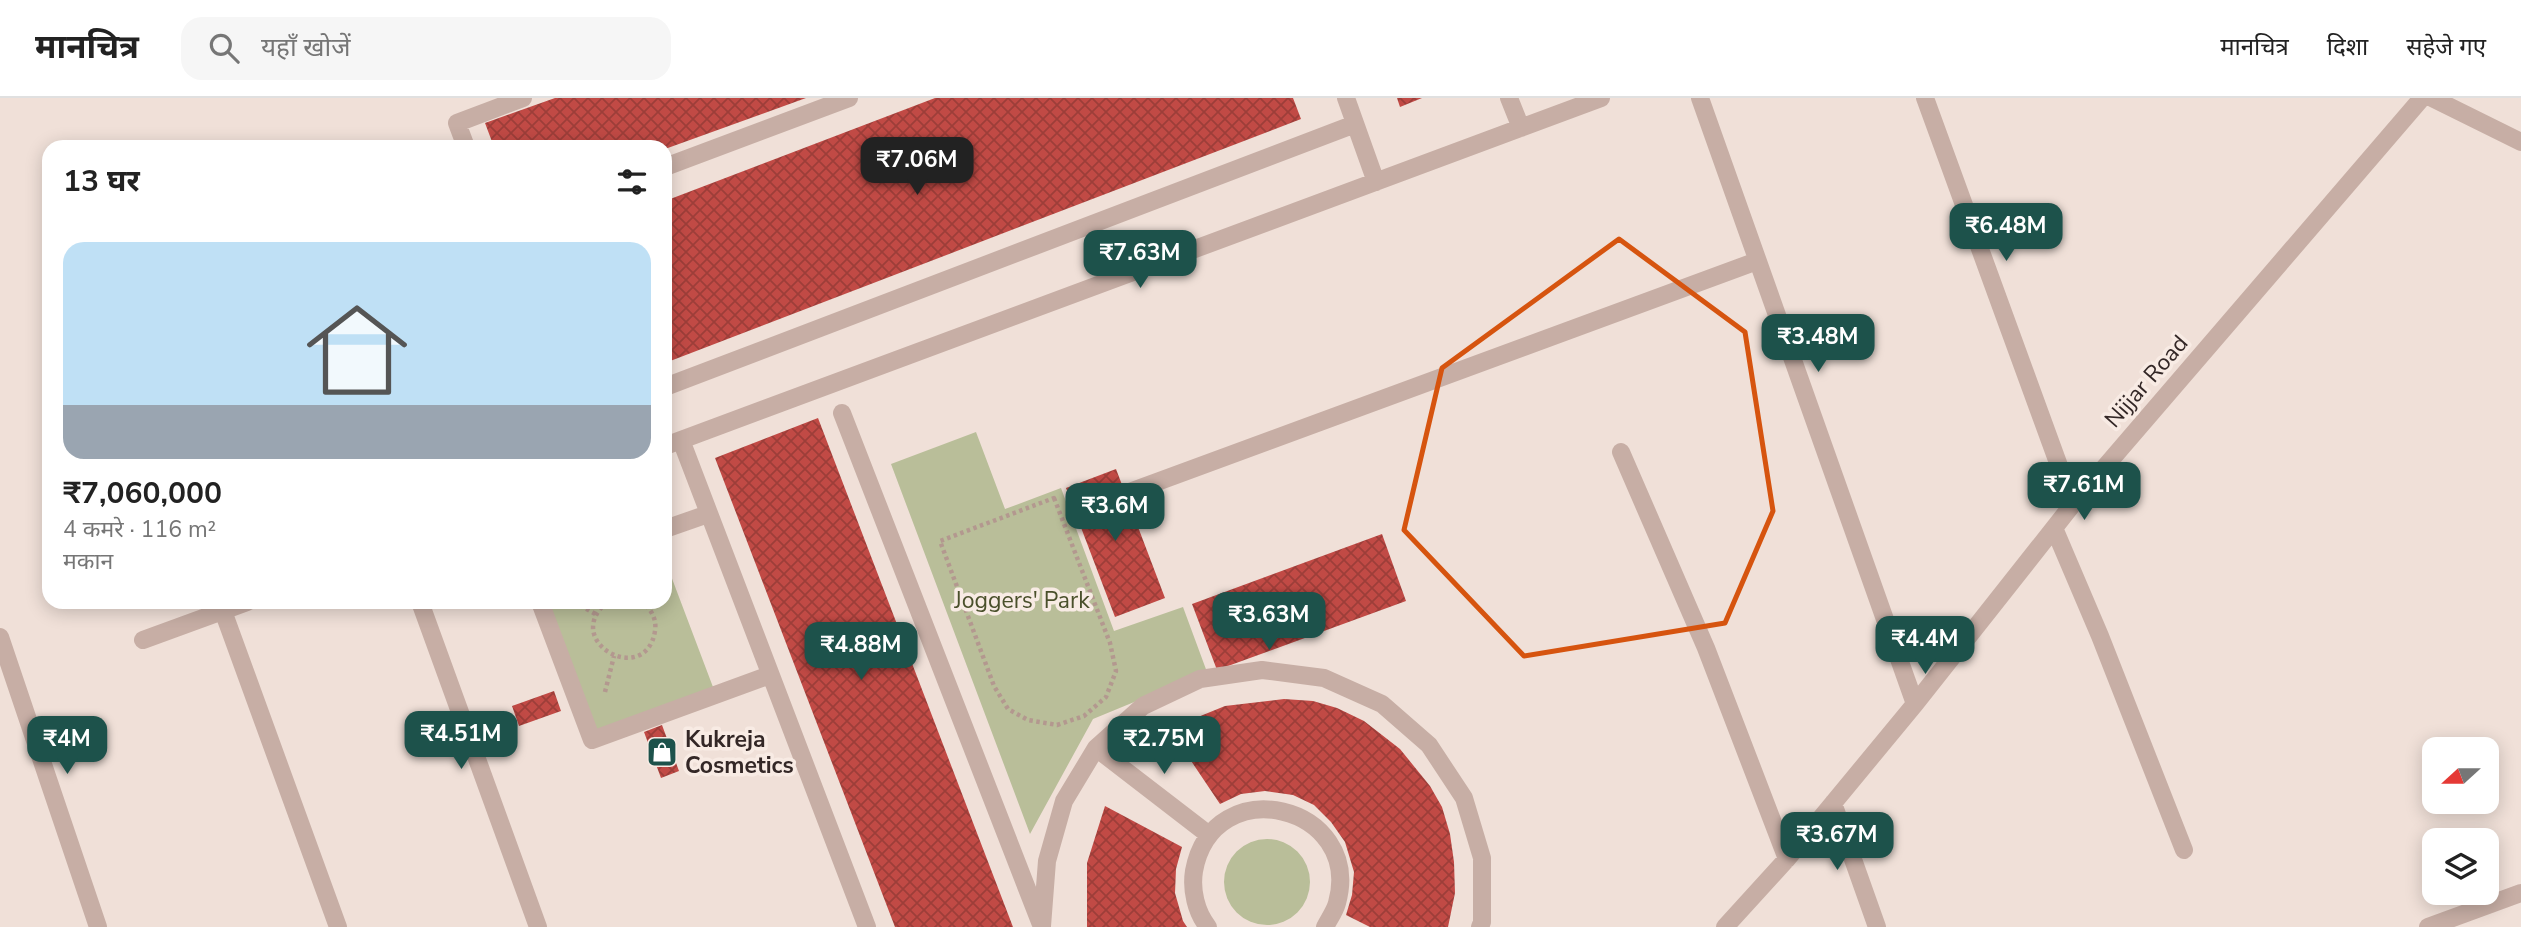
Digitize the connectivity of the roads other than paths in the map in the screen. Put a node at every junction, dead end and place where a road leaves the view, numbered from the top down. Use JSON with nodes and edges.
{"nodes":[{"id":1,"x":523,"y":98,"type":"edge"},
{"id":2,"x":849,"y":98,"type":"edge"},
{"id":3,"x":1346,"y":98,"type":"edge"},
{"id":4,"x":1509,"y":98,"type":"edge"},
{"id":5,"x":1601,"y":98,"type":"edge"},
{"id":6,"x":1700,"y":98,"type":"edge"},
{"id":7,"x":1925,"y":98,"type":"edge"},
{"id":8,"x":2422,"y":98,"type":"edge"},
{"id":9,"x":2432,"y":98,"type":"edge"},
{"id":10,"x":822,"y":103,"type":"edge"},
{"id":11,"x":1355,"y":124,"type":"junction"},
{"id":12,"x":1521,"y":128,"type":"junction"},
{"id":13,"x":463,"y":140,"type":"edge"},
{"id":14,"x":2521,"y":142,"type":"edge"},
{"id":15,"x":672,"y":164,"type":"edge"},
{"id":16,"x":1376,"y":182,"type":"junction"},
{"id":17,"x":1757,"y":261,"type":"junction"},
{"id":18,"x":672,"y":384,"type":"edge"},
{"id":19,"x":842,"y":413,"type":"dead end"},
{"id":20,"x":673,"y":443,"type":"edge"},
{"id":21,"x":1621,"y":452,"type":"dead end"},
{"id":22,"x":1126,"y":493,"type":"dead end"},
{"id":23,"x":2073,"y":504,"type":"junction"},
{"id":24,"x":708,"y":514,"type":"junction"},
{"id":25,"x":672,"y":527,"type":"edge"},
{"id":26,"x":2054,"y":528,"type":"junction"},
{"id":27,"x":228,"y":609,"type":"edge"},
{"id":28,"x":423,"y":609,"type":"edge"},
{"id":29,"x":543,"y":609,"type":"edge"},
{"id":30,"x":223,"y":611,"type":"junction"},
{"id":31,"x":0,"y":638,"type":"edge"},
{"id":32,"x":143,"y":640,"type":"dead end"},
{"id":33,"x":770,"y":675,"type":"junction"},
{"id":34,"x":8,"y":690,"type":"edge"},
{"id":35,"x":1915,"y":704,"type":"junction"},
{"id":36,"x":1096,"y":748,"type":"junction"},
{"id":37,"x":1833,"y":803,"type":"junction"},
{"id":38,"x":1209,"y":835,"type":"junction"},
{"id":39,"x":2184,"y":849,"type":"dead end"},
{"id":40,"x":1787,"y":859,"type":"junction"},
{"id":41,"x":2521,"y":893,"type":"edge"},
{"id":42,"x":98,"y":927,"type":"edge"},
{"id":43,"x":338,"y":927,"type":"edge"},
{"id":44,"x":538,"y":927,"type":"edge"},
{"id":45,"x":867,"y":927,"type":"edge"},
{"id":46,"x":1042,"y":927,"type":"edge"},
{"id":47,"x":1208,"y":927,"type":"edge"},
{"id":48,"x":1325,"y":927,"type":"edge"},
{"id":49,"x":1480,"y":927,"type":"edge"},
{"id":50,"x":1725,"y":927,"type":"edge"},
{"id":51,"x":1877,"y":927,"type":"edge"},
{"id":52,"x":2428,"y":927,"type":"edge"}],
"edges":[{"from":1,"to":13,"type":"street"},
{"from":2,"to":10,"type":"street"},
{"from":3,"to":11,"type":"street"},
{"from":4,"to":12,"type":"street"},
{"from":5,"to":12,"type":"street"},
{"from":6,"to":17,"type":"street"},
{"from":7,"to":23,"type":"street"},
{"from":8,"to":23,"type":"street","name":"Nijjar Road"},
{"from":9,"to":14,"type":"street"},
{"from":10,"to":15,"type":"street"},
{"from":11,"to":16,"type":"street"},
{"from":11,"to":18,"type":"street"},
{"from":12,"to":16,"type":"street"},
{"from":16,"to":20,"type":"street"},
{"from":17,"to":22,"type":"street"},
{"from":17,"to":35,"type":"street"},
{"from":19,"to":46,"type":"street"},
{"from":20,"to":24,"type":"street"},
{"from":21,"to":40,"type":"street"},
{"from":23,"to":26,"type":"street","name":"Nijjar Road"},
{"from":24,"to":25,"type":"street"},
{"from":24,"to":33,"type":"street"},
{"from":26,"to":35,"type":"street","name":"Nijjar Road"},
{"from":26,"to":39,"type":"street"},
{"from":27,"to":30,"type":"street"},
{"from":28,"to":44,"type":"street"},
{"from":29,"to":33,"type":"street"},
{"from":30,"to":32,"type":"street"},
{"from":30,"to":43,"type":"street"},
{"from":31,"to":34,"type":"street"},
{"from":33,"to":45,"type":"street"},
{"from":34,"to":42,"type":"street"},
{"from":35,"to":37,"type":"street","name":"Nijjar Road"},
{"from":36,"to":38,"type":"street"},
{"from":36,"to":46,"type":"street"},
{"from":36,"to":49,"type":"street"},
{"from":37,"to":40,"type":"street","name":"Nijjar Road"},
{"from":37,"to":51,"type":"street"},
{"from":38,"to":47,"type":"street"},
{"from":38,"to":48,"type":"street"},
{"from":40,"to":50,"type":"street","name":"Nijjar Road"},
{"from":41,"to":52,"type":"street"}]}
